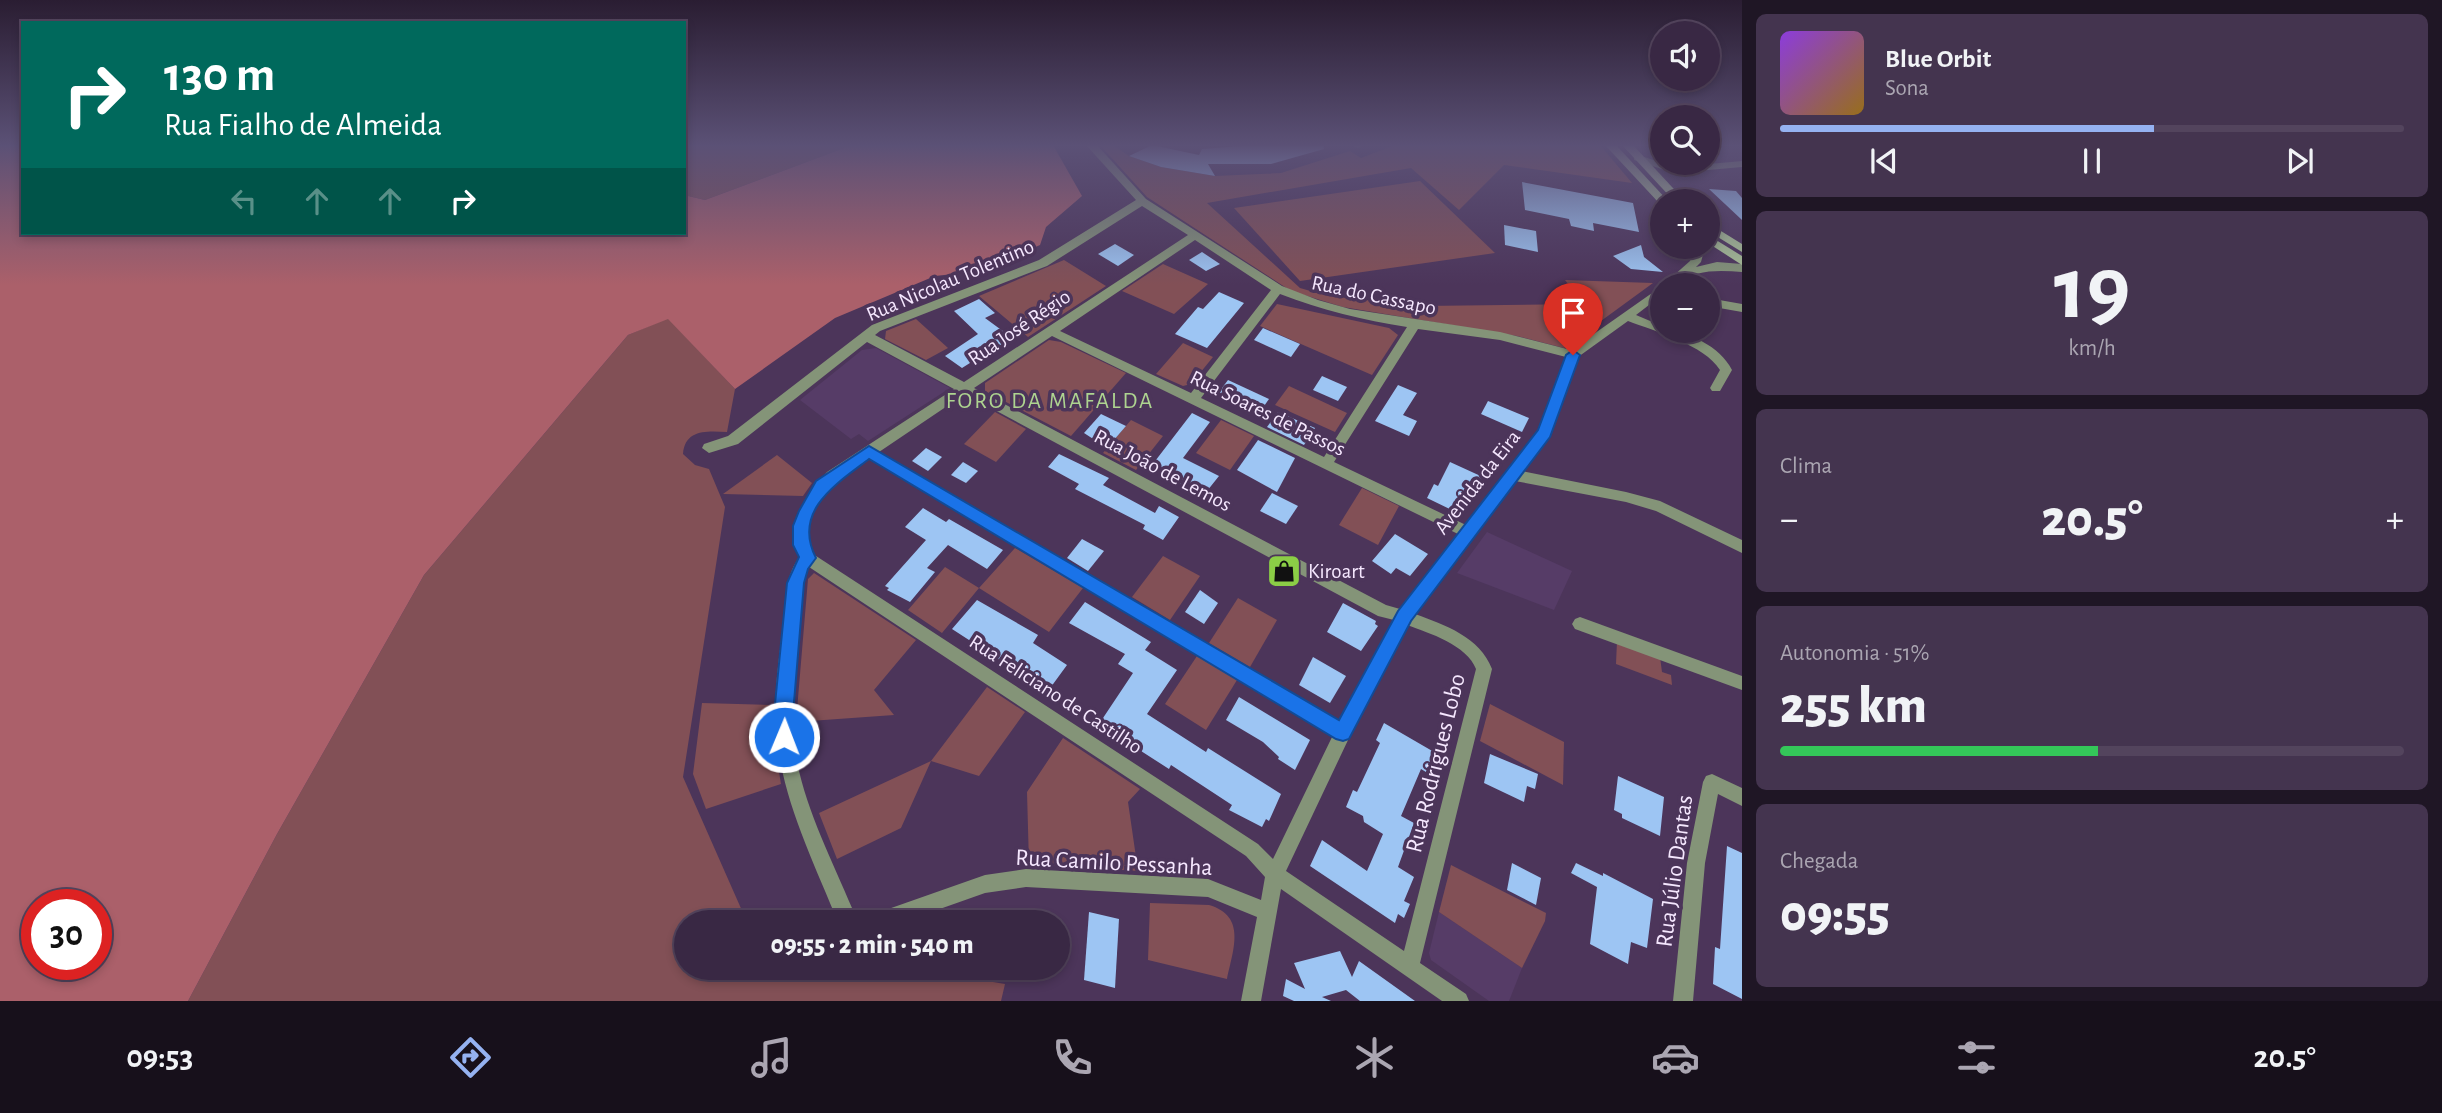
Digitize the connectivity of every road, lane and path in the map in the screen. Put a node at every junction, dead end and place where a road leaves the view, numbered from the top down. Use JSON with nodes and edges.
{"nodes":[{"id":1,"x":1134,"y":192,"type":"edge"},
{"id":2,"x":1142,"y":201,"type":"junction"},
{"id":3,"x":1720,"y":234,"type":"edge"},
{"id":4,"x":1196,"y":235,"type":"junction"},
{"id":5,"x":1720,"y":246,"type":"edge"},
{"id":6,"x":1742,"y":249,"type":"edge"},
{"id":7,"x":1696,"y":259,"type":"edge"},
{"id":8,"x":1742,"y":261,"type":"edge"},
{"id":9,"x":1742,"y":268,"type":"edge"},
{"id":10,"x":1686,"y":273,"type":"joint"},
{"id":11,"x":1278,"y":289,"type":"junction"},
{"id":12,"x":1650,"y":300,"type":"edge"},
{"id":13,"x":1720,"y":304,"type":"edge"},
{"id":14,"x":1742,"y":308,"type":"edge"},
{"id":15,"x":1628,"y":316,"type":"junction"},
{"id":16,"x":1650,"y":325,"type":"edge"},
{"id":17,"x":1414,"y":326,"type":"junction"},
{"id":18,"x":1051,"y":331,"type":"junction"},
{"id":19,"x":866,"y":336,"type":"junction"},
{"id":20,"x":1692,"y":343,"type":"edge"},
{"id":21,"x":1573,"y":355,"type":"junction"},
{"id":22,"x":965,"y":388,"type":"junction"},
{"id":23,"x":1716,"y":388,"type":"dead end"},
{"id":24,"x":1193,"y":400,"type":"junction"},
{"id":25,"x":709,"y":448,"type":"dead end"},
{"id":26,"x":869,"y":452,"type":"junction"},
{"id":27,"x":1326,"y":464,"type":"junction"},
{"id":28,"x":1514,"y":475,"type":"junction"},
{"id":29,"x":1467,"y":532,"type":"junction"},
{"id":30,"x":1742,"y":548,"type":"edge"},
{"id":31,"x":808,"y":558,"type":"junction"},
{"id":32,"x":1405,"y":616,"type":"junction"},
{"id":33,"x":1580,"y":624,"type":"dead end"},
{"id":34,"x":1742,"y":682,"type":"edge"},
{"id":35,"x":1343,"y":732,"type":"junction"},
{"id":36,"x":1742,"y":797,"type":"edge"},
{"id":37,"x":1275,"y":874,"type":"junction"},
{"id":38,"x":844,"y":910,"type":"edge"},
{"id":39,"x":911,"y":910,"type":"edge"},
{"id":40,"x":1268,"y":912,"type":"junction"},
{"id":41,"x":1410,"y":965,"type":"junction"},
{"id":42,"x":1251,"y":1001,"type":"edge"},
{"id":43,"x":1459,"y":1001,"type":"edge"},
{"id":44,"x":1683,"y":1001,"type":"edge"}],
"edges":[{"from":1,"to":2,"type":"street","name":"Rua do Cassapo"},
{"from":2,"to":4,"type":"street","name":"Rua do Cassapo"},
{"from":2,"to":19,"type":"street","name":"Rua Nicolau Tolentino"},
{"from":3,"to":6,"type":"street"},
{"from":4,"to":11,"type":"street","name":"Rua do Cassapo"},
{"from":4,"to":18,"type":"street","name":"Rua José Régio"},
{"from":5,"to":8,"type":"street"},
{"from":7,"to":10,"type":"street"},
{"from":9,"to":10,"type":"street"},
{"from":11,"to":17,"type":"street","name":"Rua do Cassapo"},
{"from":11,"to":24,"type":"street"},
{"from":12,"to":15,"type":"street"},
{"from":13,"to":14,"type":"street"},
{"from":15,"to":16,"type":"street"},
{"from":15,"to":21,"type":"street"},
{"from":17,"to":21,"type":"street","name":"Rua do Cassapo"},
{"from":17,"to":27,"type":"street"},
{"from":18,"to":22,"type":"street","name":"Rua José Régio"},
{"from":18,"to":24,"type":"street","name":"Rua Soares de Passos"},
{"from":19,"to":22,"type":"street","name":"Rua João de Lemos"},
{"from":19,"to":25,"type":"street","name":"Rua Nicolau Tolentino"},
{"from":20,"to":23,"type":"street"},
{"from":21,"to":28,"type":"street","name":"Avenida da Eira"},
{"from":22,"to":26,"type":"street","name":"Rua José Régio"},
{"from":22,"to":32,"type":"street","name":"Rua João de Lemos"},
{"from":24,"to":27,"type":"street","name":"Rua Soares de Passos"},
{"from":26,"to":31,"type":"street","name":"Rua José Régio"},
{"from":26,"to":35,"type":"street"},
{"from":27,"to":29,"type":"street","name":"Rua Soares de Passos"},
{"from":28,"to":29,"type":"street","name":"Avenida da Eira"},
{"from":28,"to":30,"type":"street"},
{"from":29,"to":32,"type":"street","name":"Avenida da Eira"},
{"from":31,"to":37,"type":"street","name":"Rua Feliciano de Castilho"},
{"from":31,"to":38,"type":"street"},
{"from":32,"to":35,"type":"street","name":"Avenida da Eira"},
{"from":32,"to":41,"type":"street","name":"Rua Rodrigues Lobo"},
{"from":33,"to":34,"type":"street"},
{"from":35,"to":37,"type":"street","name":"Avenida da Eira"},
{"from":36,"to":44,"type":"street","name":"Rua Júlio Dantas"},
{"from":37,"to":40,"type":"street","name":"Avenida da Eira"},
{"from":37,"to":41,"type":"street","name":"Rua Feliciano de Castilho"},
{"from":39,"to":40,"type":"street","name":"Rua Camilo Pessanha"},
{"from":40,"to":42,"type":"street","name":"Avenida da Eira"},
{"from":41,"to":43,"type":"street","name":"Rua Feliciano de Castilho"}]}
